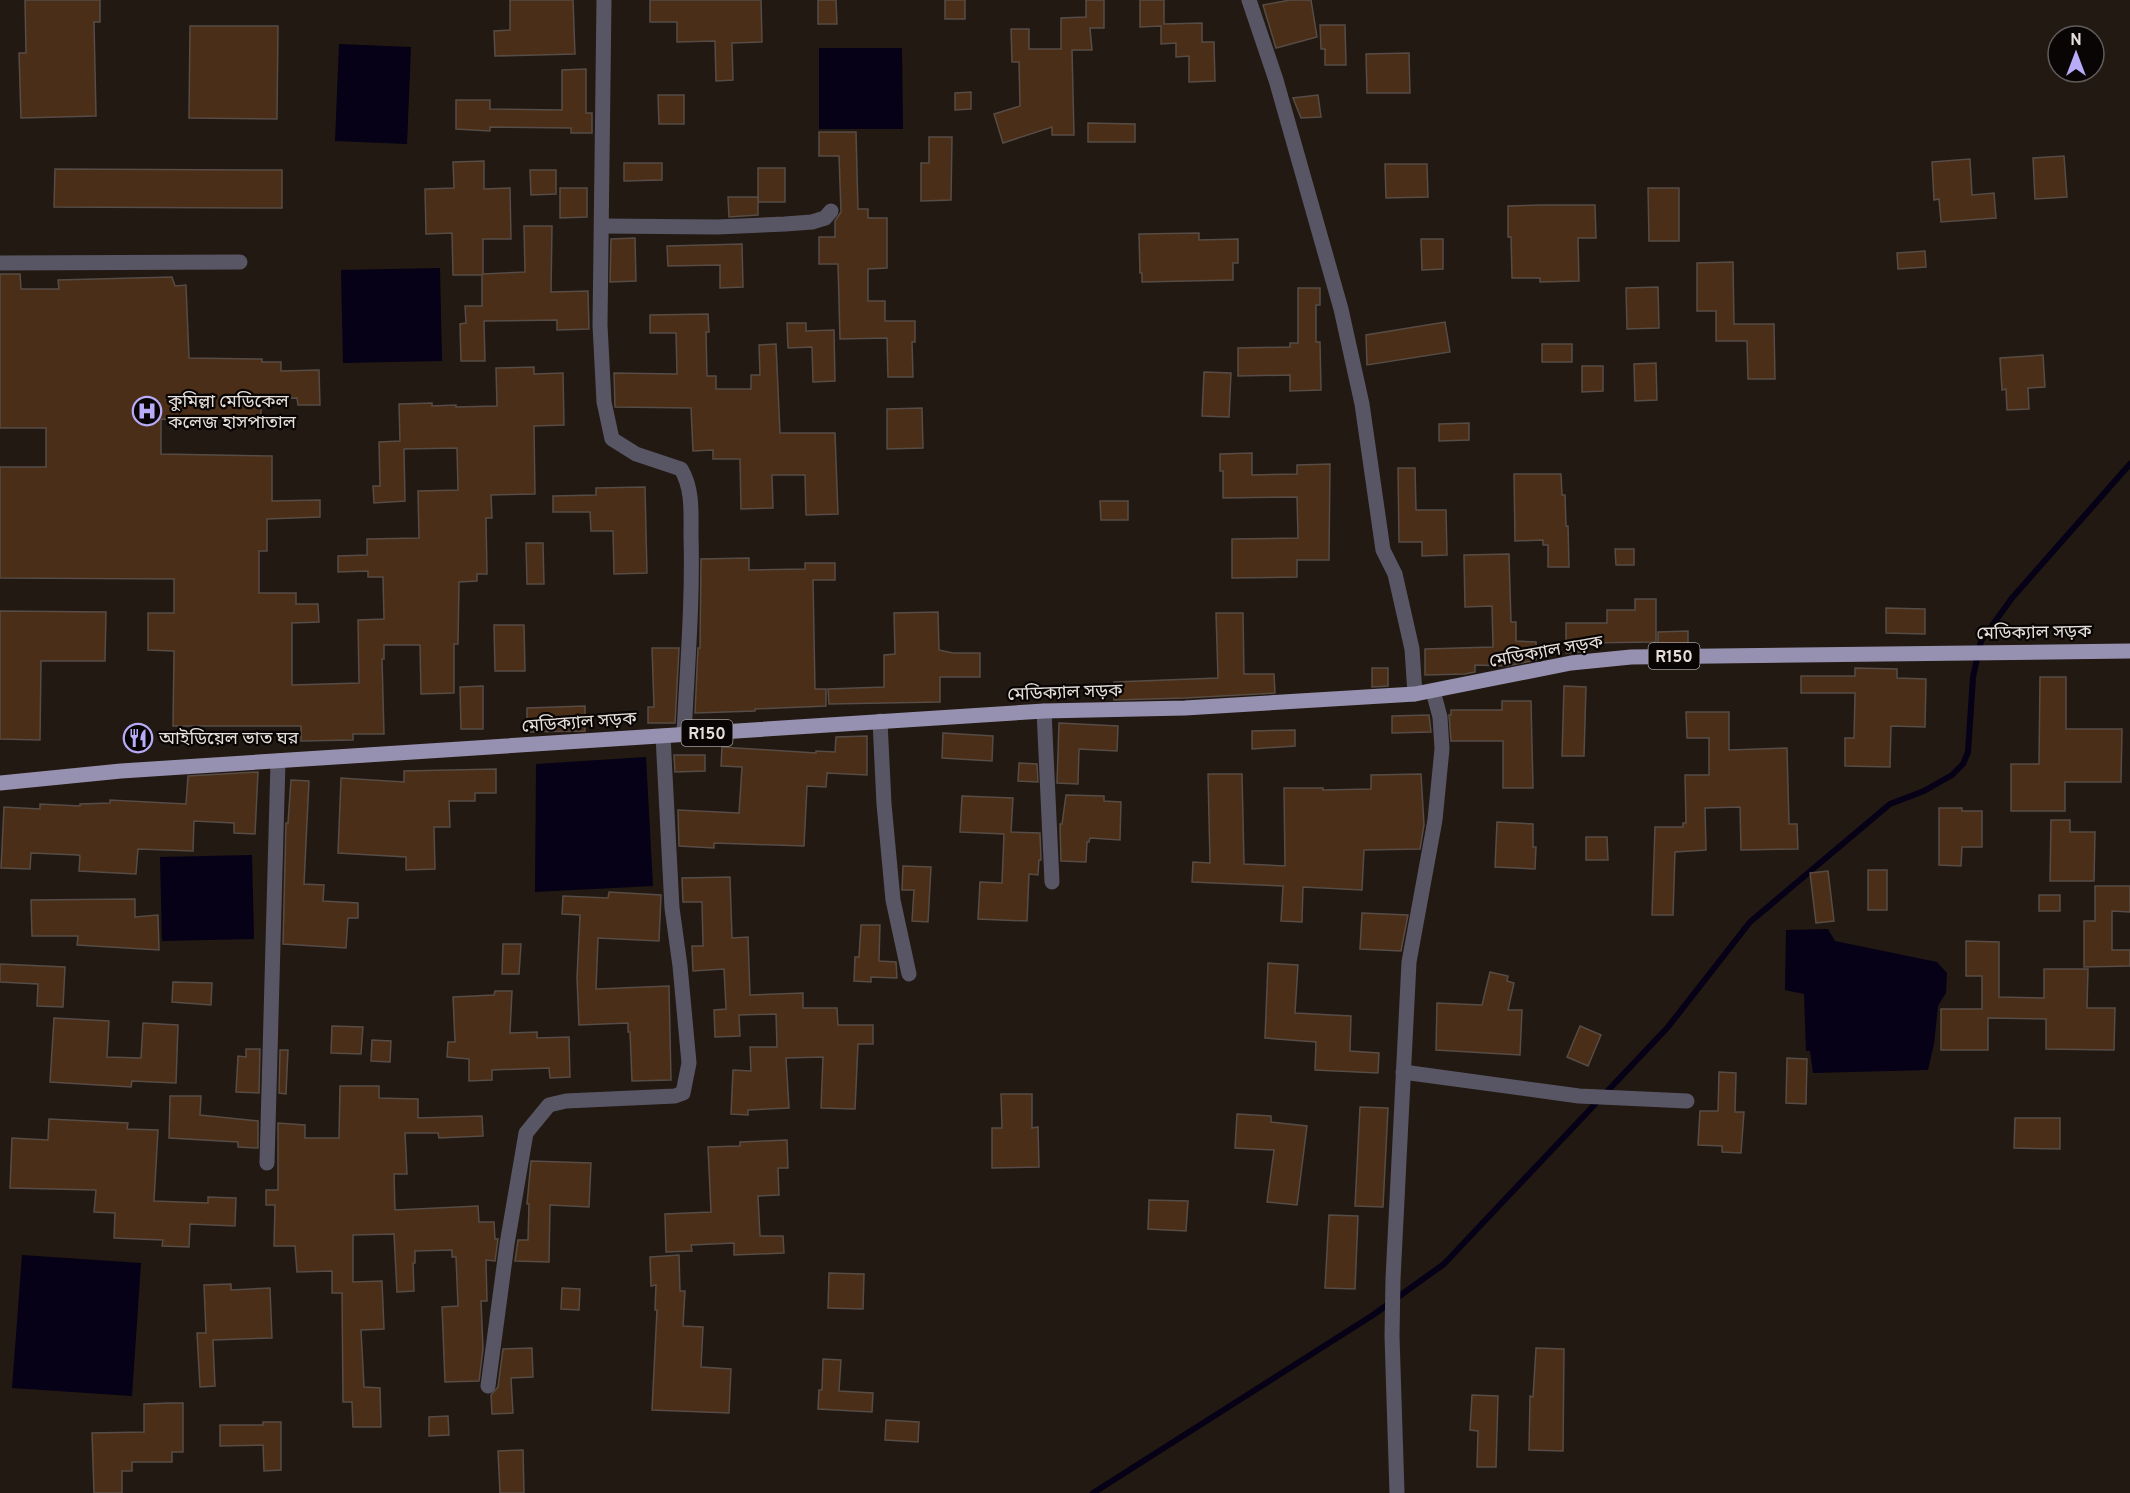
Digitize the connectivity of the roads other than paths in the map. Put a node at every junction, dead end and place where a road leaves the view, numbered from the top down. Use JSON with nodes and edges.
{"nodes":[{"id":1,"x":604,"y":0,"type":"edge"},
{"id":2,"x":1249,"y":0,"type":"edge"},
{"id":3,"x":831,"y":212,"type":"dead end"},
{"id":4,"x":602,"y":226,"type":"junction"},
{"id":5,"x":240,"y":262,"type":"dead end"},
{"id":6,"x":0,"y":263,"type":"edge"},
{"id":7,"x":2130,"y":651,"type":"edge"},
{"id":8,"x":1433,"y":691,"type":"junction"},
{"id":9,"x":1415,"y":693,"type":"junction"},
{"id":10,"x":1044,"y":711,"type":"junction"},
{"id":11,"x":880,"y":721,"type":"junction"},
{"id":12,"x":684,"y":735,"type":"junction"},
{"id":13,"x":663,"y":736,"type":"junction"},
{"id":14,"x":278,"y":761,"type":"junction"},
{"id":15,"x":0,"y":783,"type":"edge"},
{"id":16,"x":1052,"y":882,"type":"dead end"},
{"id":17,"x":909,"y":974,"type":"dead end"},
{"id":18,"x":1403,"y":1072,"type":"junction"},
{"id":19,"x":1687,"y":1101,"type":"dead end"},
{"id":20,"x":267,"y":1163,"type":"dead end"},
{"id":21,"x":488,"y":1386,"type":"dead end"},
{"id":22,"x":1397,"y":1493,"type":"edge"}],
"edges":[{"from":1,"to":4,"type":"street"},
{"from":2,"to":9,"type":"street"},
{"from":3,"to":4,"type":"street"},
{"from":4,"to":12,"type":"street"},
{"from":5,"to":6,"type":"street"},
{"from":7,"to":8,"type":"main road","name":"মেডিক্যাল সড়ক","number":"R150"},
{"from":8,"to":9,"type":"main road","name":"মেডিক্যাল সড়ক","number":"R150"},
{"from":8,"to":18,"type":"street"},
{"from":9,"to":10,"type":"main road","name":"মেডিক্যাল সড়ক","number":"R150"},
{"from":10,"to":11,"type":"main road","name":"মেডিক্যাল সড়ক","number":"R150"},
{"from":10,"to":16,"type":"street"},
{"from":11,"to":12,"type":"main road","name":"মেডিক্যাল সড়ক","number":"R150"},
{"from":11,"to":17,"type":"street"},
{"from":12,"to":13,"type":"main road","name":"মেডিক্যাল সড়ক","number":"R150"},
{"from":13,"to":14,"type":"main road","name":"মেডিক্যাল সড়ক","number":"R150"},
{"from":13,"to":21,"type":"street"},
{"from":14,"to":15,"type":"main road","name":"মেডিক্যাল সড়ক","number":"R150"},
{"from":14,"to":20,"type":"street"},
{"from":18,"to":19,"type":"street"},
{"from":18,"to":22,"type":"street"}]}
